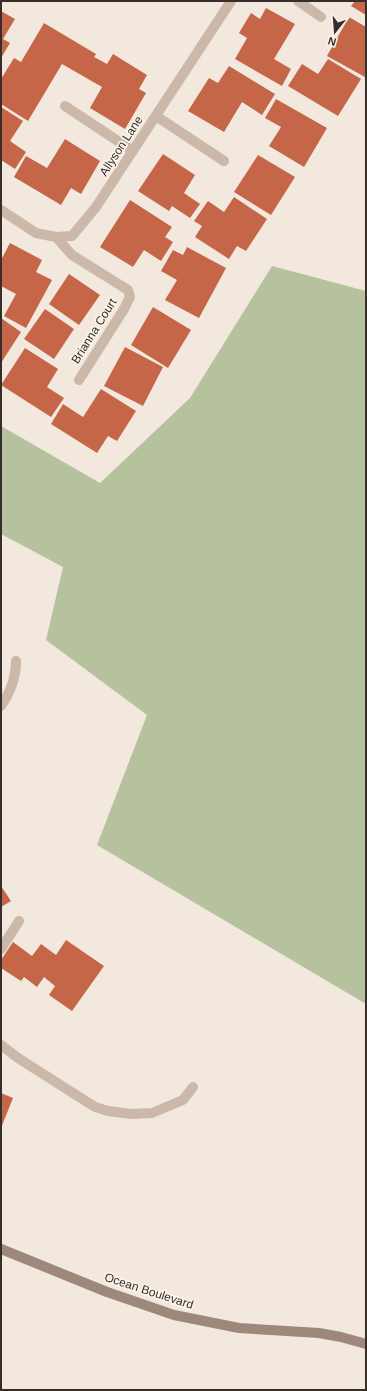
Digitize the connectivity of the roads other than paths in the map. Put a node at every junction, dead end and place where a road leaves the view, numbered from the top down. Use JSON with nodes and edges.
{"nodes":[{"id":1,"x":231,"y":1,"type":"edge"},
{"id":2,"x":298,"y":1,"type":"edge"},
{"id":3,"x":321,"y":17,"type":"dead end"},
{"id":4,"x":65,"y":106,"type":"dead end"},
{"id":5,"x":156,"y":116,"type":"junction"},
{"id":6,"x":133,"y":151,"type":"junction"},
{"id":7,"x":224,"y":161,"type":"dead end"},
{"id":8,"x":2,"y":213,"type":"edge"},
{"id":9,"x":56,"y":237,"type":"junction"},
{"id":10,"x":79,"y":380,"type":"dead end"},
{"id":11,"x":16,"y":661,"type":"dead end"},
{"id":12,"x":1,"y":706,"type":"edge"},
{"id":13,"x":19,"y":921,"type":"dead end"},
{"id":14,"x":1,"y":949,"type":"edge"},
{"id":15,"x":1,"y":1045,"type":"edge"},
{"id":16,"x":192,"y":1087,"type":"dead end"},
{"id":17,"x":1,"y":1249,"type":"edge"},
{"id":18,"x":366,"y":1344,"type":"edge"}],
"edges":[{"from":1,"to":5,"type":"street","name":"Allyson Lane"},
{"from":2,"to":3,"type":"street"},
{"from":4,"to":6,"type":"street"},
{"from":5,"to":6,"type":"street","name":"Allyson Lane"},
{"from":5,"to":7,"type":"street"},
{"from":6,"to":9,"type":"street","name":"Allyson Lane"},
{"from":8,"to":9,"type":"street","name":"Allyson Lane"},
{"from":9,"to":10,"type":"street","name":"Brianna Court"},
{"from":11,"to":12,"type":"street"},
{"from":13,"to":14,"type":"street"},
{"from":15,"to":16,"type":"street"},
{"from":17,"to":18,"type":"street","name":"Ocean Boulevard"}]}
